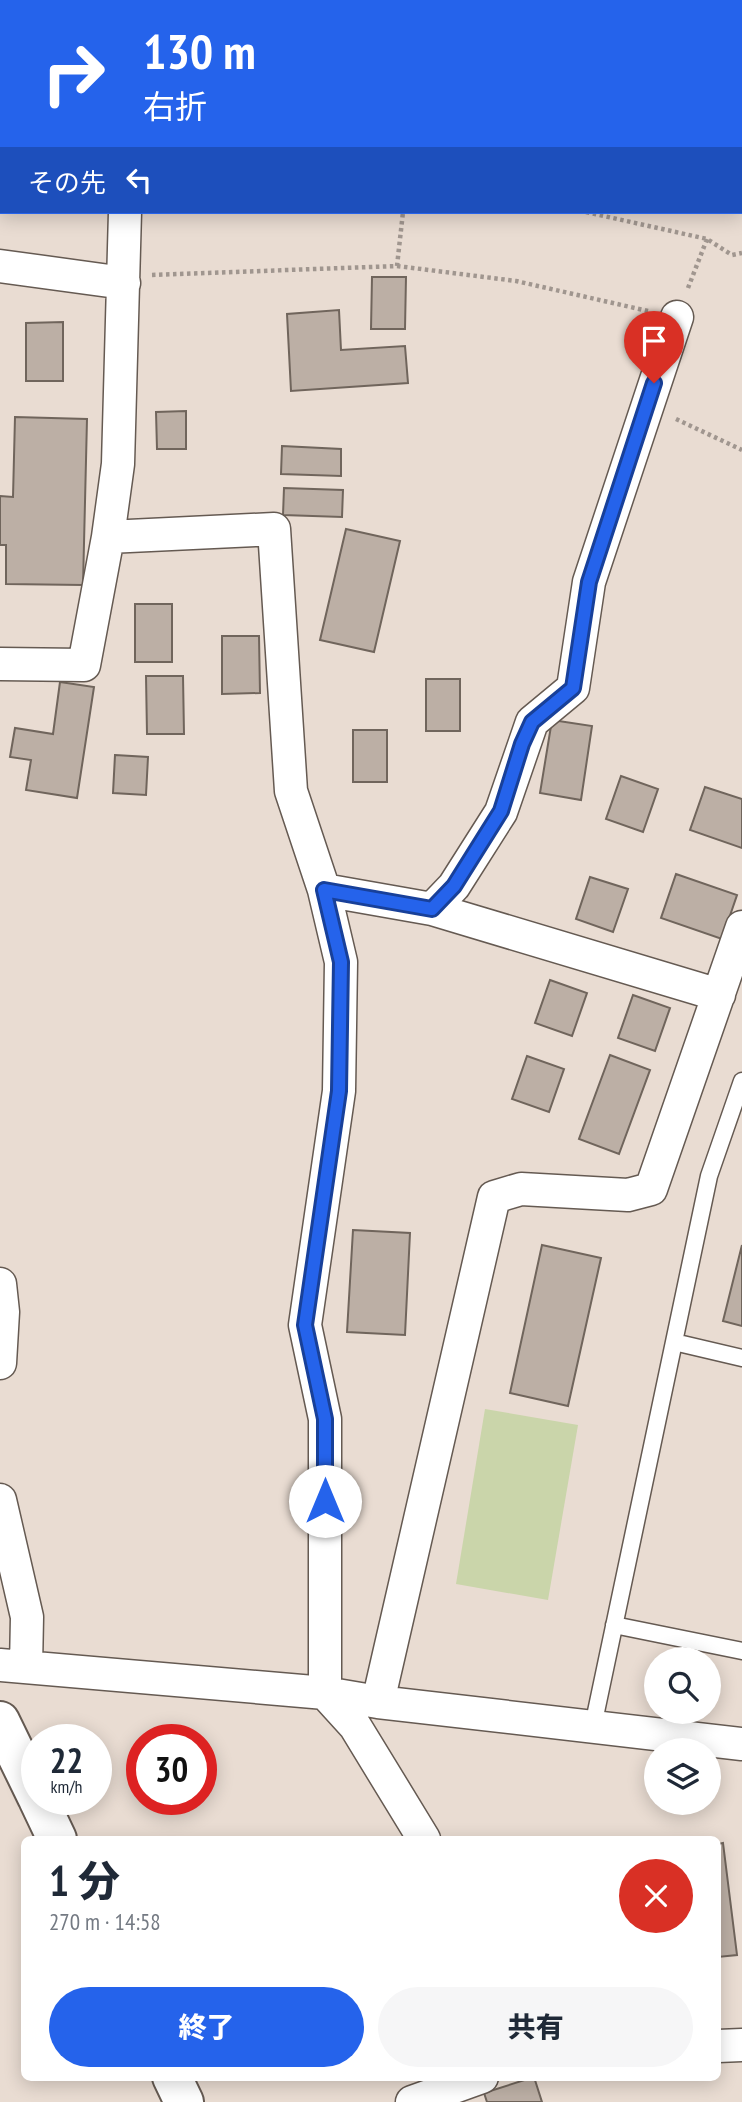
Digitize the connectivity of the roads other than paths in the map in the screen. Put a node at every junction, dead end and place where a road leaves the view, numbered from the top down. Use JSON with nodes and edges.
{"nodes":[{"id":1,"x":125,"y":214,"type":"edge"},
{"id":2,"x":0,"y":266,"type":"edge"},
{"id":3,"x":124,"y":279,"type":"junction"},
{"id":4,"x":677,"y":317,"type":"road end"},
{"id":5,"x":108,"y":537,"type":"junction"},
{"id":6,"x":0,"y":664,"type":"edge"},
{"id":7,"x":324,"y":890,"type":"junction"},
{"id":8,"x":432,"y":909,"type":"junction"},
{"id":9,"x":742,"y":927,"type":"edge"},
{"id":10,"x":719,"y":995,"type":"junction"},
{"id":11,"x":742,"y":1081,"type":"edge"},
{"id":12,"x":0,"y":1284,"type":"edge"},
{"id":13,"x":674,"y":1342,"type":"junction"},
{"id":14,"x":742,"y":1359,"type":"edge"},
{"id":15,"x":0,"y":1363,"type":"edge"},
{"id":16,"x":0,"y":1500,"type":"edge"},
{"id":17,"x":614,"y":1625,"type":"junction"},
{"id":18,"x":742,"y":1651,"type":"edge"},
{"id":19,"x":13,"y":1666,"type":"edge"},
{"id":20,"x":326,"y":1693,"type":"junction"},
{"id":21,"x":378,"y":1702,"type":"junction"},
{"id":22,"x":593,"y":1726,"type":"junction"},
{"id":23,"x":3,"y":1737,"type":"edge"},
{"id":24,"x":742,"y":1744,"type":"edge"},
{"id":25,"x":21,"y":1769,"type":"edge"},
{"id":26,"x":45,"y":1815,"type":"edge"},
{"id":27,"x":56,"y":1836,"type":"edge"},
{"id":28,"x":422,"y":1836,"type":"edge"},
{"id":29,"x":742,"y":2045,"type":"edge"},
{"id":30,"x":721,"y":2046,"type":"edge"},
{"id":31,"x":174,"y":2081,"type":"edge"},
{"id":32,"x":471,"y":2081,"type":"edge"},
{"id":33,"x":184,"y":2102,"type":"edge"},
{"id":34,"x":412,"y":2102,"type":"edge"}],
"edges":[{"from":1,"to":3,"type":"street"},
{"from":2,"to":3,"type":"street"},
{"from":3,"to":5,"type":"street"},
{"from":4,"to":8,"type":"street"},
{"from":5,"to":6,"type":"street"},
{"from":5,"to":7,"type":"street"},
{"from":7,"to":8,"type":"street"},
{"from":7,"to":20,"type":"street"},
{"from":8,"to":10,"type":"street"},
{"from":9,"to":10,"type":"street"},
{"from":10,"to":21,"type":"street"},
{"from":11,"to":13,"type":"lane"},
{"from":12,"to":15,"type":"street"},
{"from":13,"to":14,"type":"lane"},
{"from":13,"to":17,"type":"lane"},
{"from":16,"to":19,"type":"street"},
{"from":17,"to":18,"type":"lane"},
{"from":17,"to":22,"type":"lane"},
{"from":19,"to":20,"type":"street"},
{"from":20,"to":21,"type":"street"},
{"from":20,"to":28,"type":"street"},
{"from":21,"to":22,"type":"street"},
{"from":22,"to":24,"type":"street"},
{"from":23,"to":25,"type":"street"},
{"from":26,"to":27,"type":"street"},
{"from":29,"to":30,"type":"street"},
{"from":31,"to":33,"type":"street"},
{"from":32,"to":34,"type":"street"}]}
